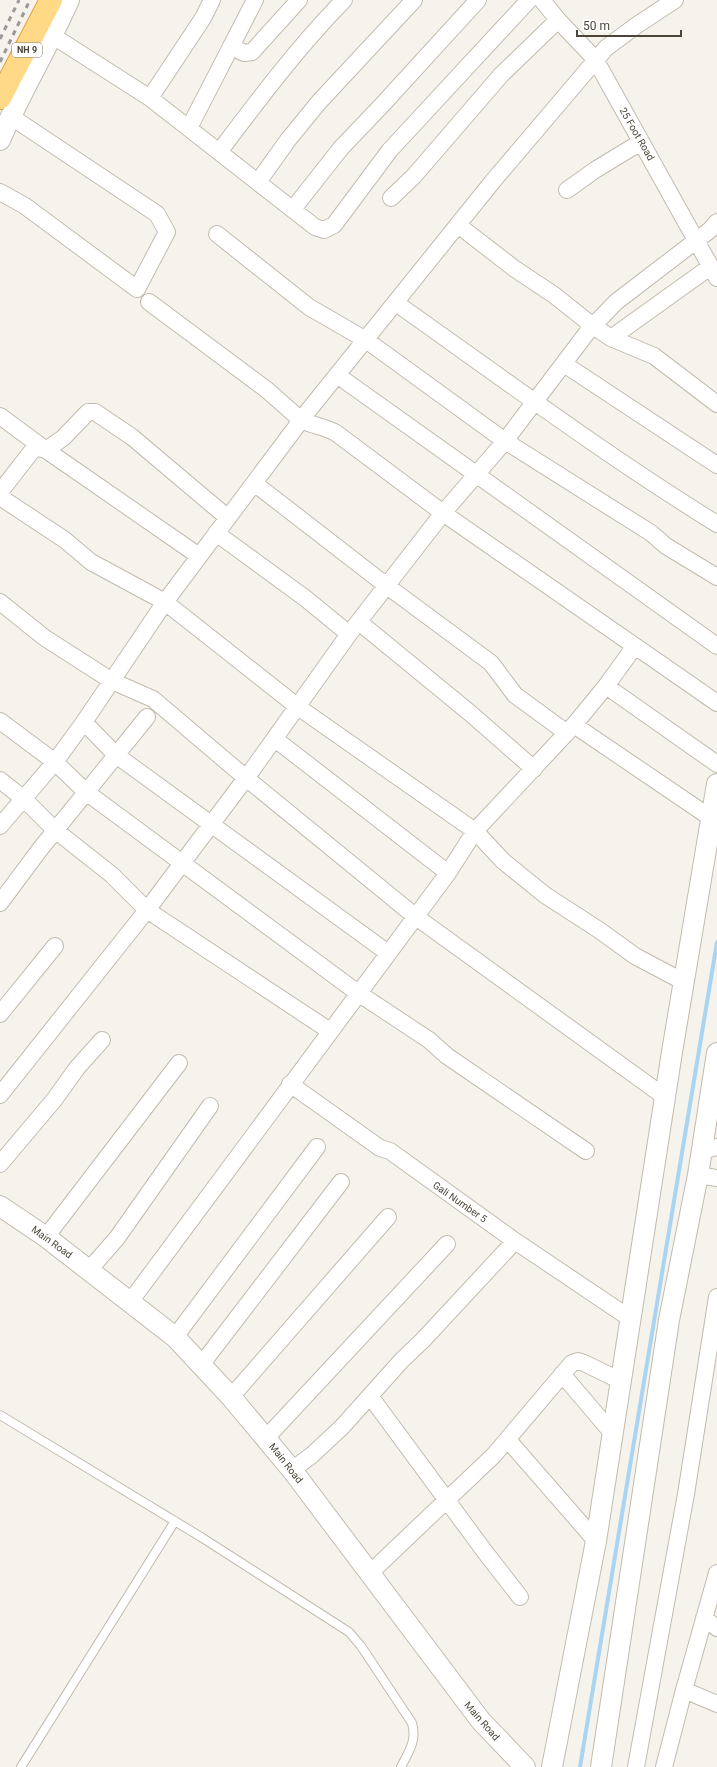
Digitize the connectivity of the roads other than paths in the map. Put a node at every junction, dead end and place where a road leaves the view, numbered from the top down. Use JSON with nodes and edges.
{"nodes":[{"id":1,"x":51,"y":0,"type":"edge"},
{"id":2,"x":69,"y":0,"type":"edge"},
{"id":3,"x":212,"y":0,"type":"edge"},
{"id":4,"x":255,"y":0,"type":"edge"},
{"id":5,"x":299,"y":0,"type":"edge"},
{"id":6,"x":344,"y":0,"type":"edge"},
{"id":7,"x":414,"y":0,"type":"edge"},
{"id":8,"x":478,"y":0,"type":"edge"},
{"id":9,"x":529,"y":0,"type":"edge"},
{"id":10,"x":542,"y":0,"type":"edge"},
{"id":11,"x":675,"y":0,"type":"edge"},
{"id":12,"x":558,"y":20,"type":"junction"},
{"id":13,"x":53,"y":36,"type":"junction"},
{"id":14,"x":231,"y":46,"type":"junction"},
{"id":15,"x":596,"y":59,"type":"junction"},
{"id":16,"x":150,"y":98,"type":"junction"},
{"id":17,"x":5,"y":107,"type":"edge"},
{"id":18,"x":189,"y":128,"type":"junction"},
{"id":19,"x":0,"y":140,"type":"edge"},
{"id":20,"x":641,"y":142,"type":"junction"},
{"id":21,"x":219,"y":152,"type":"junction"},
{"id":22,"x":258,"y":182,"type":"junction"},
{"id":23,"x":567,"y":190,"type":"dead end"},
{"id":24,"x":0,"y":192,"type":"edge"},
{"id":25,"x":391,"y":198,"type":"dead end"},
{"id":26,"x":293,"y":209,"type":"junction"},
{"id":27,"x":717,"y":222,"type":"edge"},
{"id":28,"x":458,"y":225,"type":"junction"},
{"id":29,"x":217,"y":234,"type":"dead end"},
{"id":30,"x":696,"y":241,"type":"junction"},
{"id":31,"x":714,"y":272,"type":"edge"},
{"id":32,"x":149,"y":302,"type":"dead end"},
{"id":33,"x":396,"y":303,"type":"junction"},
{"id":34,"x":593,"y":326,"type":"junction"},
{"id":35,"x":611,"y":338,"type":"junction"},
{"id":36,"x":366,"y":340,"type":"junction"},
{"id":37,"x":564,"y":364,"type":"junction"},
{"id":38,"x":337,"y":375,"type":"junction"},
{"id":39,"x":534,"y":402,"type":"junction"},
{"id":40,"x":717,"y":404,"type":"edge"},
{"id":41,"x":0,"y":416,"type":"edge"},
{"id":42,"x":301,"y":420,"type":"junction"},
{"id":43,"x":505,"y":440,"type":"junction"},
{"id":44,"x":46,"y":450,"type":"junction"},
{"id":45,"x":717,"y":465,"type":"edge"},
{"id":46,"x":476,"y":474,"type":"junction"},
{"id":47,"x":254,"y":483,"type":"junction"},
{"id":48,"x":0,"y":492,"type":"edge"},
{"id":49,"x":0,"y":497,"type":"edge"},
{"id":50,"x":443,"y":513,"type":"junction"},
{"id":51,"x":228,"y":518,"type":"junction"},
{"id":52,"x":717,"y":524,"type":"edge"},
{"id":53,"x":216,"y":533,"type":"junction"},
{"id":54,"x":199,"y":556,"type":"junction"},
{"id":55,"x":717,"y":577,"type":"edge"},
{"id":56,"x":387,"y":586,"type":"junction"},
{"id":57,"x":0,"y":602,"type":"edge"},
{"id":58,"x":165,"y":602,"type":"junction"},
{"id":59,"x":354,"y":628,"type":"junction"},
{"id":60,"x":635,"y":646,"type":"junction"},
{"id":61,"x":717,"y":646,"type":"edge"},
{"id":62,"x":112,"y":681,"type":"junction"},
{"id":63,"x":606,"y":686,"type":"junction"},
{"id":64,"x":717,"y":703,"type":"edge"},
{"id":65,"x":298,"y":707,"type":"junction"},
{"id":66,"x":147,"y":717,"type":"dead end"},
{"id":67,"x":0,"y":721,"type":"edge"},
{"id":68,"x":84,"y":722,"type":"junction"},
{"id":69,"x":571,"y":729,"type":"junction"},
{"id":70,"x":275,"y":739,"type":"junction"},
{"id":71,"x":116,"y":755,"type":"junction"},
{"id":72,"x":54,"y":762,"type":"junction"},
{"id":73,"x":717,"y":764,"type":"edge"},
{"id":74,"x":534,"y":769,"type":"junction"},
{"id":75,"x":246,"y":778,"type":"junction"},
{"id":76,"x":0,"y":780,"type":"edge"},
{"id":77,"x":717,"y":784,"type":"edge"},
{"id":78,"x":86,"y":792,"type":"junction"},
{"id":79,"x":24,"y":799,"type":"junction"},
{"id":80,"x":710,"y":818,"type":"junction"},
{"id":81,"x":211,"y":824,"type":"junction"},
{"id":82,"x":0,"y":826,"type":"edge"},
{"id":83,"x":55,"y":830,"type":"junction"},
{"id":84,"x":475,"y":831,"type":"junction"},
{"id":85,"x":181,"y":863,"type":"junction"},
{"id":86,"x":448,"y":873,"type":"junction"},
{"id":87,"x":0,"y":903,"type":"edge"},
{"id":88,"x":147,"y":910,"type":"junction"},
{"id":89,"x":416,"y":917,"type":"junction"},
{"id":90,"x":55,"y":946,"type":"dead end"},
{"id":91,"x":388,"y":953,"type":"junction"},
{"id":92,"x":684,"y":982,"type":"junction"},
{"id":93,"x":358,"y":993,"type":"junction"},
{"id":94,"x":0,"y":1014,"type":"edge"},
{"id":95,"x":330,"y":1031,"type":"junction"},
{"id":96,"x":102,"y":1040,"type":"dead end"},
{"id":97,"x":717,"y":1053,"type":"edge"},
{"id":98,"x":179,"y":1063,"type":"dead end"},
{"id":99,"x":290,"y":1084,"type":"junction"},
{"id":100,"x":0,"y":1095,"type":"edge"},
{"id":101,"x":665,"y":1097,"type":"junction"},
{"id":102,"x":210,"y":1106,"type":"dead end"},
{"id":103,"x":317,"y":1147,"type":"dead end"},
{"id":104,"x":709,"y":1149,"type":"edge"},
{"id":105,"x":586,"y":1151,"type":"dead end"},
{"id":106,"x":0,"y":1164,"type":"edge"},
{"id":107,"x":698,"y":1175,"type":"junction"},
{"id":108,"x":717,"y":1178,"type":"edge"},
{"id":109,"x":342,"y":1182,"type":"dead end"},
{"id":110,"x":0,"y":1206,"type":"edge"},
{"id":111,"x":388,"y":1217,"type":"dead end"},
{"id":112,"x":46,"y":1237,"type":"junction"},
{"id":113,"x":515,"y":1241,"type":"junction"},
{"id":114,"x":447,"y":1244,"type":"dead end"},
{"id":115,"x":89,"y":1270,"type":"junction"},
{"id":116,"x":717,"y":1297,"type":"edge"},
{"id":117,"x":130,"y":1302,"type":"junction"},
{"id":118,"x":631,"y":1319,"type":"junction"},
{"id":119,"x":174,"y":1337,"type":"junction"},
{"id":120,"x":201,"y":1365,"type":"junction"},
{"id":121,"x":562,"y":1374,"type":"junction"},
{"id":122,"x":621,"y":1382,"type":"junction"},
{"id":123,"x":370,"y":1396,"type":"junction"},
{"id":124,"x":231,"y":1397,"type":"junction"},
{"id":125,"x":0,"y":1415,"type":"edge"},
{"id":126,"x":613,"y":1434,"type":"junction"},
{"id":127,"x":266,"y":1438,"type":"junction"},
{"id":128,"x":508,"y":1440,"type":"junction"},
{"id":129,"x":292,"y":1470,"type":"junction"},
{"id":130,"x":447,"y":1499,"type":"junction"},
{"id":131,"x":175,"y":1521,"type":"junction"},
{"id":132,"x":596,"y":1541,"type":"junction"},
{"id":133,"x":717,"y":1572,"type":"edge"},
{"id":134,"x":369,"y":1574,"type":"junction"},
{"id":135,"x":520,"y":1597,"type":"dead end"},
{"id":136,"x":704,"y":1618,"type":"junction"},
{"id":137,"x":717,"y":1628,"type":"edge"},
{"id":138,"x":684,"y":1690,"type":"junction"},
{"id":139,"x":717,"y":1704,"type":"edge"},
{"id":140,"x":21,"y":1767,"type":"edge"},
{"id":141,"x":401,"y":1767,"type":"edge"},
{"id":142,"x":525,"y":1767,"type":"edge"},
{"id":143,"x":552,"y":1767,"type":"edge"},
{"id":144,"x":601,"y":1767,"type":"edge"},
{"id":145,"x":636,"y":1767,"type":"edge"},
{"id":146,"x":664,"y":1767,"type":"edge"}],
"edges":[{"from":1,"to":17,"type":"highway","number":"NH 9"},
{"from":2,"to":13,"type":"street"},
{"from":3,"to":16,"type":"street"},
{"from":4,"to":14,"type":"street"},
{"from":5,"to":14,"type":"street"},
{"from":6,"to":21,"type":"street"},
{"from":7,"to":22,"type":"street"},
{"from":8,"to":26,"type":"street"},
{"from":9,"to":26,"type":"street"},
{"from":10,"to":12,"type":"street","name":"25 Foot Road"},
{"from":11,"to":15,"type":"street"},
{"from":12,"to":15,"type":"street","name":"25 Foot Road"},
{"from":12,"to":25,"type":"street"},
{"from":13,"to":16,"type":"street"},
{"from":13,"to":17,"type":"street"},
{"from":14,"to":18,"type":"street"},
{"from":15,"to":20,"type":"street","name":"25 Foot Road"},
{"from":15,"to":28,"type":"street"},
{"from":16,"to":18,"type":"street"},
{"from":17,"to":19,"type":"street"},
{"from":17,"to":24,"type":"street"},
{"from":18,"to":21,"type":"street"},
{"from":20,"to":23,"type":"street"},
{"from":20,"to":30,"type":"street","name":"25 Foot Road"},
{"from":21,"to":22,"type":"street"},
{"from":22,"to":26,"type":"street"},
{"from":27,"to":30,"type":"street"},
{"from":28,"to":33,"type":"street"},
{"from":28,"to":34,"type":"street"},
{"from":29,"to":36,"type":"street"},
{"from":30,"to":31,"type":"street","name":"25 Foot Road"},
{"from":30,"to":34,"type":"street"},
{"from":31,"to":35,"type":"street"},
{"from":32,"to":42,"type":"street"},
{"from":33,"to":36,"type":"street"},
{"from":33,"to":39,"type":"street"},
{"from":34,"to":35,"type":"street"},
{"from":34,"to":37,"type":"street"},
{"from":35,"to":40,"type":"street"},
{"from":36,"to":38,"type":"street"},
{"from":36,"to":43,"type":"street"},
{"from":37,"to":39,"type":"street"},
{"from":37,"to":45,"type":"street"},
{"from":38,"to":42,"type":"street"},
{"from":38,"to":46,"type":"street"},
{"from":39,"to":43,"type":"street"},
{"from":39,"to":52,"type":"street"},
{"from":41,"to":44,"type":"street"},
{"from":42,"to":47,"type":"street"},
{"from":42,"to":50,"type":"street"},
{"from":43,"to":46,"type":"street"},
{"from":43,"to":55,"type":"street"},
{"from":44,"to":48,"type":"street"},
{"from":44,"to":51,"type":"street"},
{"from":44,"to":54,"type":"street"},
{"from":46,"to":50,"type":"street"},
{"from":46,"to":61,"type":"street"},
{"from":47,"to":51,"type":"street"},
{"from":47,"to":56,"type":"street"},
{"from":49,"to":58,"type":"street"},
{"from":50,"to":56,"type":"street"},
{"from":50,"to":60,"type":"street"},
{"from":51,"to":53,"type":"street"},
{"from":53,"to":54,"type":"street"},
{"from":53,"to":59,"type":"street"},
{"from":54,"to":58,"type":"street"},
{"from":56,"to":59,"type":"street"},
{"from":56,"to":69,"type":"street"},
{"from":57,"to":62,"type":"street"},
{"from":58,"to":62,"type":"street"},
{"from":58,"to":65,"type":"street"},
{"from":59,"to":65,"type":"street"},
{"from":59,"to":74,"type":"street"},
{"from":60,"to":63,"type":"street"},
{"from":60,"to":64,"type":"street"},
{"from":62,"to":68,"type":"street"},
{"from":62,"to":75,"type":"street"},
{"from":63,"to":69,"type":"street"},
{"from":63,"to":73,"type":"street"},
{"from":65,"to":70,"type":"street"},
{"from":65,"to":84,"type":"street"},
{"from":66,"to":71,"type":"street"},
{"from":67,"to":72,"type":"street"},
{"from":68,"to":71,"type":"street"},
{"from":68,"to":72,"type":"street"},
{"from":69,"to":74,"type":"street"},
{"from":69,"to":80,"type":"street"},
{"from":70,"to":75,"type":"street"},
{"from":70,"to":86,"type":"street"},
{"from":71,"to":78,"type":"street"},
{"from":71,"to":81,"type":"street"},
{"from":72,"to":78,"type":"street"},
{"from":72,"to":79,"type":"street"},
{"from":74,"to":84,"type":"street"},
{"from":75,"to":81,"type":"street"},
{"from":75,"to":89,"type":"street"},
{"from":76,"to":79,"type":"street"},
{"from":77,"to":80,"type":"street"},
{"from":78,"to":83,"type":"street"},
{"from":78,"to":85,"type":"street"},
{"from":79,"to":82,"type":"street"},
{"from":79,"to":83,"type":"street"},
{"from":80,"to":92,"type":"street"},
{"from":81,"to":85,"type":"street"},
{"from":81,"to":91,"type":"street"},
{"from":83,"to":87,"type":"street"},
{"from":83,"to":88,"type":"street"},
{"from":84,"to":86,"type":"street"},
{"from":84,"to":92,"type":"street"},
{"from":85,"to":88,"type":"street"},
{"from":85,"to":93,"type":"street"},
{"from":86,"to":89,"type":"street"},
{"from":88,"to":95,"type":"street"},
{"from":88,"to":100,"type":"street"},
{"from":89,"to":91,"type":"street"},
{"from":89,"to":101,"type":"street"},
{"from":90,"to":94,"type":"street"},
{"from":91,"to":93,"type":"street"},
{"from":92,"to":101,"type":"street"},
{"from":93,"to":95,"type":"street"},
{"from":93,"to":105,"type":"street"},
{"from":95,"to":99,"type":"street"},
{"from":96,"to":106,"type":"street"},
{"from":97,"to":104,"type":"street"},
{"from":98,"to":112,"type":"street"},
{"from":99,"to":113,"type":"street","name":"Gali Number 5"},
{"from":99,"to":117,"type":"street"},
{"from":101,"to":118,"type":"street"},
{"from":102,"to":115,"type":"street"},
{"from":103,"to":119,"type":"street"},
{"from":104,"to":107,"type":"street"},
{"from":107,"to":108,"type":"street"},
{"from":107,"to":144,"type":"street"},
{"from":109,"to":120,"type":"street"},
{"from":110,"to":112,"type":"street","name":"Main Road"},
{"from":111,"to":124,"type":"street"},
{"from":112,"to":115,"type":"street","name":"Main Road"},
{"from":113,"to":118,"type":"street","name":"Gali Number 5"},
{"from":113,"to":123,"type":"street"},
{"from":114,"to":127,"type":"street"},
{"from":115,"to":117,"type":"street","name":"Main Road"},
{"from":116,"to":145,"type":"street"},
{"from":117,"to":119,"type":"street","name":"Main Road"},
{"from":118,"to":122,"type":"street"},
{"from":119,"to":120,"type":"street","name":"Main Road"},
{"from":120,"to":124,"type":"street","name":"Main Road"},
{"from":121,"to":122,"type":"street"},
{"from":121,"to":126,"type":"street"},
{"from":121,"to":128,"type":"street"},
{"from":122,"to":126,"type":"street"},
{"from":123,"to":129,"type":"street"},
{"from":123,"to":130,"type":"street"},
{"from":124,"to":127,"type":"street","name":"Main Road"},
{"from":125,"to":131,"type":"lane"},
{"from":126,"to":132,"type":"street"},
{"from":127,"to":129,"type":"street","name":"Main Road"},
{"from":128,"to":130,"type":"street"},
{"from":128,"to":132,"type":"street"},
{"from":129,"to":134,"type":"street","name":"Main Road"},
{"from":130,"to":134,"type":"street"},
{"from":130,"to":135,"type":"street"},
{"from":131,"to":140,"type":"lane"},
{"from":131,"to":141,"type":"lane"},
{"from":132,"to":143,"type":"street"},
{"from":133,"to":136,"type":"street"},
{"from":134,"to":142,"type":"street","name":"Main Road"},
{"from":136,"to":137,"type":"street"},
{"from":136,"to":138,"type":"street"},
{"from":138,"to":139,"type":"street"},
{"from":138,"to":146,"type":"street"}]}
